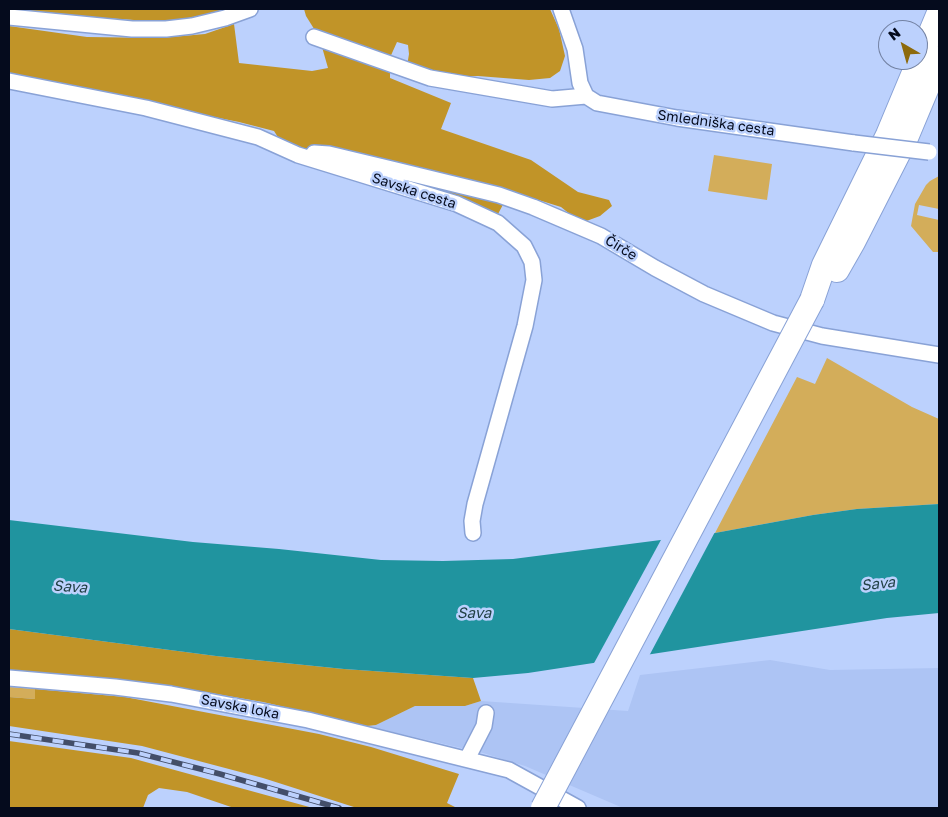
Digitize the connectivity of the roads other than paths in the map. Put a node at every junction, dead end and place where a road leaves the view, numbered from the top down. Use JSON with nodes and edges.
{"nodes":[{"id":1,"x":250,"y":9,"type":"edge"},
{"id":2,"x":561,"y":9,"type":"edge"},
{"id":3,"x":939,"y":13,"type":"edge"},
{"id":4,"x":9,"y":17,"type":"edge"},
{"id":5,"x":314,"y":37,"type":"dead end"},
{"id":6,"x":939,"y":59,"type":"edge"},
{"id":7,"x":9,"y":80,"type":"edge"},
{"id":8,"x":586,"y":96,"type":"junction"},
{"id":9,"x":934,"y":153,"type":"edge"},
{"id":10,"x":298,"y":154,"type":"junction"},
{"id":11,"x":812,"y":300,"type":"junction"},
{"id":12,"x":939,"y":355,"type":"edge"},
{"id":13,"x":473,"y":533,"type":"dead end"},
{"id":14,"x":9,"y":678,"type":"edge"},
{"id":15,"x":486,"y":713,"type":"dead end"},
{"id":16,"x":467,"y":759,"type":"junction"},
{"id":17,"x":543,"y":808,"type":"edge"},
{"id":18,"x":578,"y":808,"type":"edge"}],
"edges":[{"from":1,"to":4,"type":"street"},
{"from":2,"to":8,"type":"street"},
{"from":3,"to":11,"type":"main road"},
{"from":5,"to":8,"type":"street"},
{"from":6,"to":11,"type":"main road"},
{"from":7,"to":10,"type":"street","name":"Savska cesta"},
{"from":8,"to":9,"type":"street","name":"Smledniška cesta","bridge":true},
{"from":10,"to":12,"type":"street","name":"Čirče"},
{"from":10,"to":13,"type":"street","name":"Savska cesta"},
{"from":11,"to":17,"type":"main road","bridge":true},
{"from":14,"to":16,"type":"street","name":"Savska loka"},
{"from":15,"to":16,"type":"street"},
{"from":16,"to":18,"type":"street","name":"Savska loka"}]}
